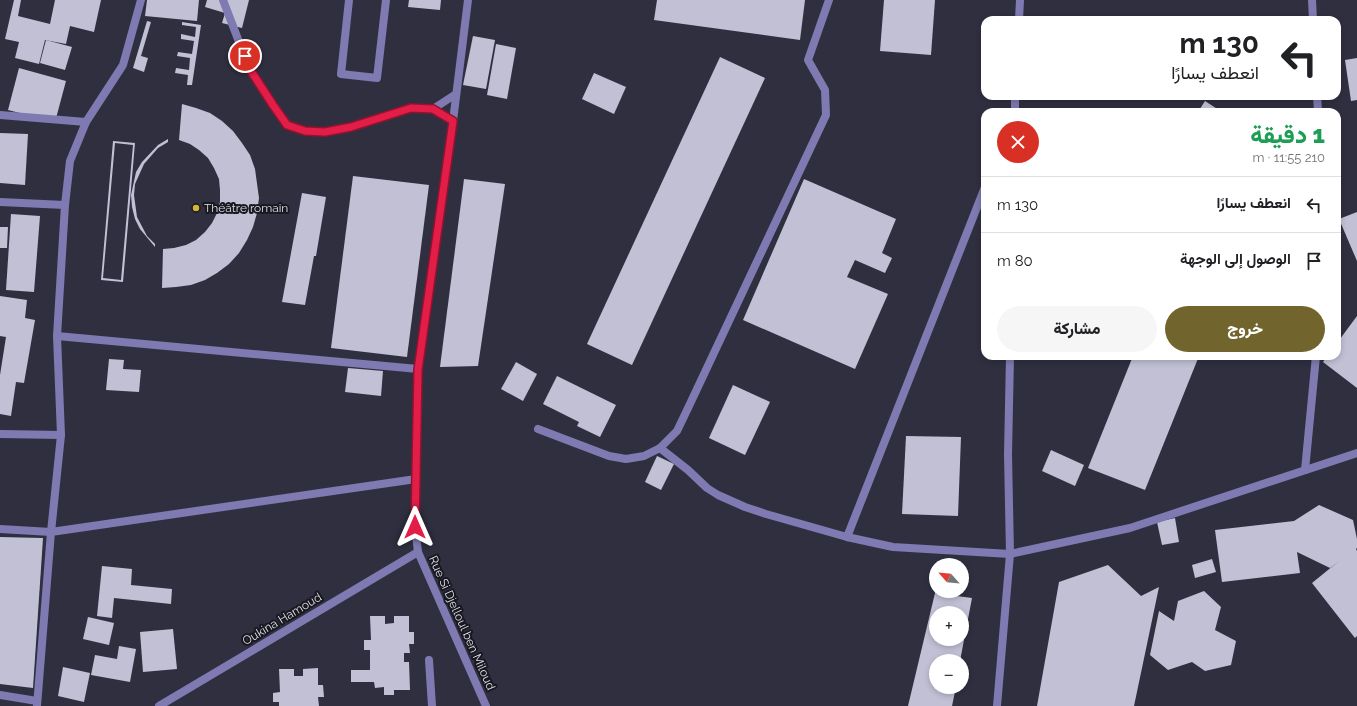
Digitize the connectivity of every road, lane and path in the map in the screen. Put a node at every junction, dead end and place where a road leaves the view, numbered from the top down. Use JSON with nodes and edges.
{"nodes":[{"id":1,"x":141,"y":0,"type":"edge"},
{"id":2,"x":223,"y":0,"type":"edge"},
{"id":3,"x":349,"y":0,"type":"edge"},
{"id":4,"x":386,"y":0,"type":"edge"},
{"id":5,"x":468,"y":0,"type":"edge"},
{"id":6,"x":829,"y":0,"type":"edge"},
{"id":7,"x":1020,"y":0,"type":"edge"},
{"id":8,"x":1312,"y":0,"type":"edge"},
{"id":9,"x":1019,"y":16,"type":"edge"},
{"id":10,"x":1313,"y":16,"type":"edge"},
{"id":11,"x":456,"y":94,"type":"junction"},
{"id":12,"x":433,"y":109,"type":"junction"},
{"id":13,"x":0,"y":115,"type":"edge"},
{"id":14,"x":453,"y":121,"type":"junction"},
{"id":15,"x":86,"y":122,"type":"junction"},
{"id":16,"x":981,"y":197,"type":"edge"},
{"id":17,"x":0,"y":202,"type":"edge"},
{"id":18,"x":65,"y":205,"type":"junction"},
{"id":19,"x":57,"y":336,"type":"junction"},
{"id":20,"x":1010,"y":360,"type":"edge"},
{"id":21,"x":1316,"y":360,"type":"edge"},
{"id":22,"x":418,"y":370,"type":"junction"},
{"id":23,"x":538,"y":429,"type":"dead end"},
{"id":24,"x":0,"y":434,"type":"edge"},
{"id":25,"x":61,"y":435,"type":"junction"},
{"id":26,"x":660,"y":448,"type":"junction"},
{"id":27,"x":1357,"y":453,"type":"edge"},
{"id":28,"x":1304,"y":470,"type":"junction"},
{"id":29,"x":416,"y":479,"type":"junction"},
{"id":30,"x":0,"y":529,"type":"edge"},
{"id":31,"x":51,"y":532,"type":"junction"},
{"id":32,"x":847,"y":537,"type":"junction"},
{"id":33,"x":418,"y":552,"type":"junction"},
{"id":34,"x":1010,"y":554,"type":"junction"},
{"id":35,"x":429,"y":660,"type":"dead end"},
{"id":36,"x":0,"y":695,"type":"edge"},
{"id":37,"x":37,"y":703,"type":"edge"},
{"id":38,"x":159,"y":706,"type":"edge"},
{"id":39,"x":432,"y":706,"type":"edge"},
{"id":40,"x":486,"y":706,"type":"edge"},
{"id":41,"x":997,"y":706,"type":"edge"}],
"edges":[{"from":1,"to":15,"type":"street"},
{"from":2,"to":12,"type":"street"},
{"from":3,"to":4,"type":"street"},
{"from":5,"to":11,"type":"street","name":"Rue Si Djelloul ben Miloud"},
{"from":6,"to":26,"type":"street"},
{"from":7,"to":9,"type":"street"},
{"from":8,"to":10,"type":"street"},
{"from":11,"to":12,"type":"street"},
{"from":11,"to":14,"type":"street","name":"Rue Si Djelloul ben Miloud"},
{"from":12,"to":14,"type":"street"},
{"from":13,"to":15,"type":"street"},
{"from":14,"to":22,"type":"street","name":"Rue Si Djelloul ben Miloud"},
{"from":15,"to":18,"type":"street"},
{"from":16,"to":32,"type":"street"},
{"from":17,"to":18,"type":"street"},
{"from":18,"to":19,"type":"street"},
{"from":19,"to":22,"type":"street"},
{"from":19,"to":25,"type":"street"},
{"from":20,"to":34,"type":"street"},
{"from":21,"to":28,"type":"street"},
{"from":22,"to":29,"type":"street","name":"Rue Si Djelloul ben Miloud"},
{"from":23,"to":26,"type":"street"},
{"from":24,"to":25,"type":"street"},
{"from":25,"to":31,"type":"street"},
{"from":26,"to":32,"type":"street"},
{"from":27,"to":28,"type":"street"},
{"from":28,"to":34,"type":"street"},
{"from":29,"to":31,"type":"street"},
{"from":29,"to":33,"type":"street","name":"Rue Si Djelloul ben Miloud"},
{"from":30,"to":31,"type":"street"},
{"from":31,"to":37,"type":"street"},
{"from":32,"to":34,"type":"street"},
{"from":33,"to":38,"type":"street","name":"Oukina Hamoud"},
{"from":33,"to":40,"type":"street","name":"Rue Si Djelloul ben Miloud"},
{"from":34,"to":41,"type":"street"},
{"from":35,"to":39,"type":"street"},
{"from":36,"to":37,"type":"street"}]}
